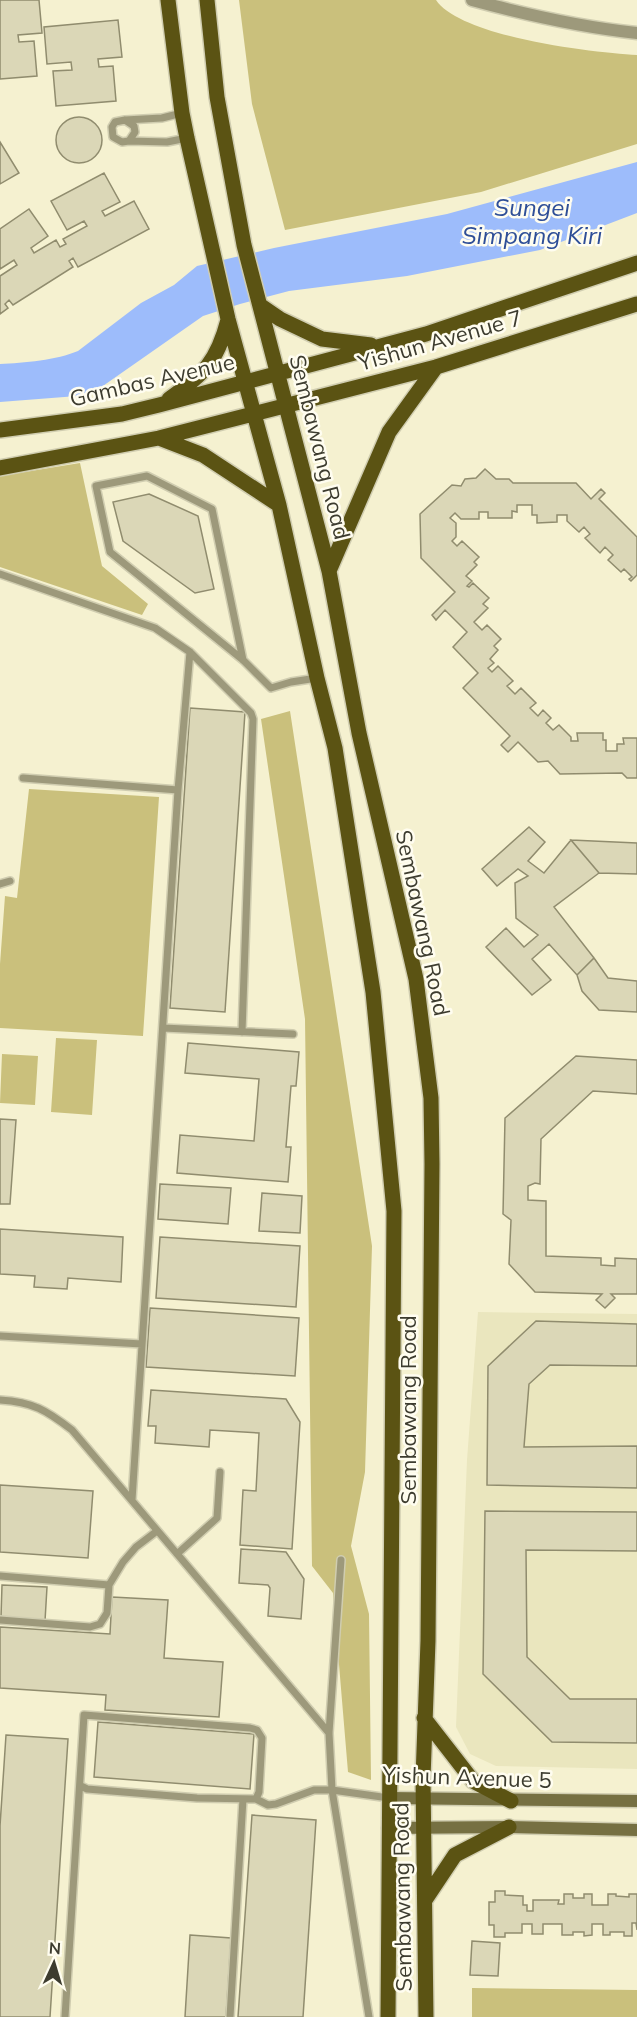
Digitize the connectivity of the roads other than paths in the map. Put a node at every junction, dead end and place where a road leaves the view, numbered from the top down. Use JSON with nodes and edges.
{"nodes":[{"id":1,"x":168,"y":0,"type":"edge"},
{"id":2,"x":207,"y":0,"type":"edge"},
{"id":3,"x":472,"y":0,"type":"edge"},
{"id":4,"x":637,"y":33,"type":"edge"},
{"id":5,"x":182,"y":113,"type":"junction"},
{"id":6,"x":125,"y":120,"type":"junction"},
{"id":7,"x":187,"y":138,"type":"junction"},
{"id":8,"x":129,"y":141,"type":"junction"},
{"id":9,"x":637,"y":263,"type":"edge"},
{"id":10,"x":637,"y":304,"type":"edge"},
{"id":11,"x":261,"y":306,"type":"junction"},
{"id":12,"x":228,"y":317,"type":"junction"},
{"id":13,"x":380,"y":346,"type":"junction"},
{"id":14,"x":436,"y":367,"type":"junction"},
{"id":15,"x":278,"y":373,"type":"junction"},
{"id":16,"x":246,"y":382,"type":"junction"},
{"id":17,"x":159,"y":405,"type":"junction"},
{"id":18,"x":286,"y":405,"type":"junction"},
{"id":19,"x":253,"y":414,"type":"junction"},
{"id":20,"x":0,"y":430,"type":"edge"},
{"id":21,"x":159,"y":438,"type":"junction"},
{"id":22,"x":0,"y":468,"type":"edge"},
{"id":23,"x":279,"y":505,"type":"junction"},
{"id":24,"x":329,"y":571,"type":"junction"},
{"id":25,"x":0,"y":574,"type":"edge"},
{"id":26,"x":190,"y":652,"type":"junction"},
{"id":27,"x":243,"y":660,"type":"junction"},
{"id":28,"x":316,"y":678,"type":"junction"},
{"id":29,"x":23,"y":778,"type":"dead end"},
{"id":30,"x":178,"y":790,"type":"junction"},
{"id":31,"x":10,"y":881,"type":"dead end"},
{"id":32,"x":0,"y":884,"type":"edge"},
{"id":33,"x":163,"y":1028,"type":"junction"},
{"id":34,"x":242,"y":1032,"type":"junction"},
{"id":35,"x":293,"y":1034,"type":"dead end"},
{"id":36,"x":0,"y":1336,"type":"edge"},
{"id":37,"x":142,"y":1344,"type":"junction"},
{"id":38,"x":0,"y":1400,"type":"edge"},
{"id":39,"x":220,"y":1472,"type":"dead end"},
{"id":40,"x":132,"y":1500,"type":"junction"},
{"id":41,"x":157,"y":1531,"type":"junction"},
{"id":42,"x":177,"y":1554,"type":"junction"},
{"id":43,"x":341,"y":1560,"type":"dead end"},
{"id":44,"x":0,"y":1576,"type":"edge"},
{"id":45,"x":109,"y":1585,"type":"junction"},
{"id":46,"x":0,"y":1620,"type":"edge"},
{"id":47,"x":424,"y":1718,"type":"junction"},
{"id":48,"x":329,"y":1733,"type":"junction"},
{"id":49,"x":81,"y":1786,"type":"junction"},
{"id":50,"x":332,"y":1790,"type":"junction"},
{"id":51,"x":389,"y":1798,"type":"junction"},
{"id":52,"x":243,"y":1799,"type":"junction"},
{"id":53,"x":256,"y":1799,"type":"junction"},
{"id":54,"x":423,"y":1799,"type":"junction"},
{"id":55,"x":511,"y":1801,"type":"junction"},
{"id":56,"x":637,"y":1801,"type":"edge"},
{"id":57,"x":509,"y":1827,"type":"junction"},
{"id":58,"x":388,"y":1828,"type":"junction"},
{"id":59,"x":423,"y":1828,"type":"junction"},
{"id":60,"x":637,"y":1830,"type":"edge"},
{"id":61,"x":426,"y":1900,"type":"junction"},
{"id":62,"x":65,"y":2017,"type":"edge"},
{"id":63,"x":231,"y":2017,"type":"edge"},
{"id":64,"x":369,"y":2017,"type":"edge"},
{"id":65,"x":388,"y":2017,"type":"edge"},
{"id":66,"x":426,"y":2017,"type":"edge"}],
"edges":[{"from":1,"to":5,"type":"main road","name":"Sembawang Road"},
{"from":2,"to":11,"type":"main road","name":"Sembawang Road"},
{"from":3,"to":4,"type":"street"},
{"from":5,"to":6,"type":"lane"},
{"from":5,"to":7,"type":"main road","name":"Sembawang Road"},
{"from":6,"to":8,"type":"lane"},
{"from":6,"to":8,"type":"lane"},
{"from":7,"to":8,"type":"lane"},
{"from":7,"to":12,"type":"main road","name":"Sembawang Road"},
{"from":9,"to":13,"type":"main road","name":"Yishun Avenue 7"},
{"from":10,"to":14,"type":"main road","name":"Yishun Avenue 7"},
{"from":11,"to":13,"type":"main road"},
{"from":11,"to":15,"type":"main road","name":"Sembawang Road"},
{"from":12,"to":16,"type":"main road","name":"Sembawang Road"},
{"from":12,"to":17,"type":"main road"},
{"from":13,"to":15,"type":"main road","name":"Yishun Avenue 7"},
{"from":14,"to":18,"type":"main road","name":"Yishun Avenue 7"},
{"from":14,"to":24,"type":"main road"},
{"from":15,"to":16,"type":"main road","name":"Gambas Avenue"},
{"from":15,"to":18,"type":"main road","name":"Sembawang Road"},
{"from":16,"to":17,"type":"main road","name":"Gambas Avenue"},
{"from":16,"to":19,"type":"main road","name":"Sembawang Road"},
{"from":17,"to":20,"type":"main road","name":"Gambas Avenue"},
{"from":18,"to":19,"type":"main road","name":"Yishun Avenue 7"},
{"from":18,"to":24,"type":"main road","name":"Sembawang Road"},
{"from":19,"to":21,"type":"main road"},
{"from":19,"to":23,"type":"main road","name":"Sembawang Road"},
{"from":21,"to":22,"type":"main road"},
{"from":21,"to":23,"type":"main road"},
{"from":23,"to":28,"type":"main road","name":"Sembawang Road"},
{"from":24,"to":47,"type":"main road","name":"Sembawang Road"},
{"from":25,"to":26,"type":"lane"},
{"from":26,"to":30,"type":"lane"},
{"from":26,"to":34,"type":"lane"},
{"from":27,"to":27,"type":"lane"},
{"from":27,"to":28,"type":"lane"},
{"from":28,"to":51,"type":"main road","name":"Sembawang Road"},
{"from":29,"to":30,"type":"lane"},
{"from":30,"to":33,"type":"lane"},
{"from":31,"to":32,"type":"lane"},
{"from":33,"to":34,"type":"lane"},
{"from":33,"to":37,"type":"lane"},
{"from":34,"to":35,"type":"lane"},
{"from":36,"to":37,"type":"lane"},
{"from":37,"to":40,"type":"lane"},
{"from":38,"to":40,"type":"lane"},
{"from":39,"to":42,"type":"lane"},
{"from":40,"to":41,"type":"lane"},
{"from":41,"to":42,"type":"lane"},
{"from":41,"to":45,"type":"lane"},
{"from":42,"to":48,"type":"lane"},
{"from":43,"to":48,"type":"lane"},
{"from":44,"to":45,"type":"lane"},
{"from":45,"to":46,"type":"lane"},
{"from":47,"to":54,"type":"main road","name":"Sembawang Road"},
{"from":47,"to":55,"type":"main road"},
{"from":48,"to":50,"type":"lane"},
{"from":49,"to":52,"type":"lane","name":"Yishun Avenue 5"},
{"from":49,"to":53,"type":"lane"},
{"from":49,"to":62,"type":"lane"},
{"from":50,"to":51,"type":"lane","name":"Yishun Avenue 5"},
{"from":50,"to":53,"type":"lane","name":"Yishun Avenue 5"},
{"from":50,"to":64,"type":"lane"},
{"from":51,"to":54,"type":"main road","name":"Yishun Avenue 5"},
{"from":51,"to":58,"type":"main road","name":"Sembawang Road"},
{"from":52,"to":53,"type":"lane","name":"Yishun Avenue 5"},
{"from":52,"to":63,"type":"lane"},
{"from":54,"to":55,"type":"main road","name":"Yishun Avenue 5"},
{"from":54,"to":59,"type":"main road","name":"Sembawang Road"},
{"from":55,"to":56,"type":"main road","name":"Yishun Avenue 5"},
{"from":57,"to":59,"type":"main road"},
{"from":57,"to":60,"type":"main road"},
{"from":57,"to":61,"type":"main road"},
{"from":58,"to":59,"type":"main road"},
{"from":58,"to":65,"type":"main road","name":"Sembawang Road"},
{"from":59,"to":61,"type":"main road","name":"Sembawang Road"},
{"from":61,"to":66,"type":"main road","name":"Sembawang Road"}]}
